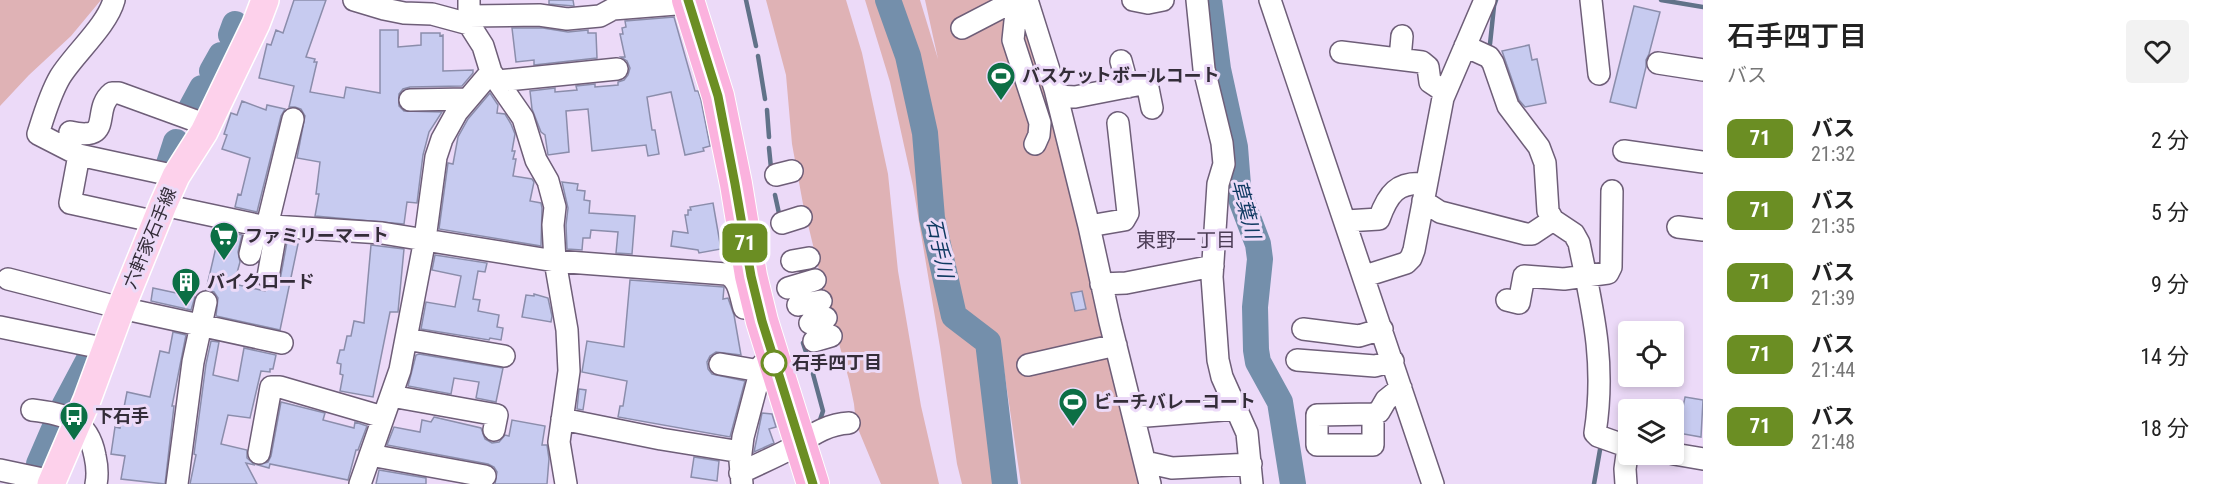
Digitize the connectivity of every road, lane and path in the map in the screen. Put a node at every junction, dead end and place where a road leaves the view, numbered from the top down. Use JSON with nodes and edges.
{"nodes":[{"id":1,"x":114,"y":0,"type":"edge"},
{"id":2,"x":265,"y":0,"type":"edge"},
{"id":3,"x":354,"y":0,"type":"edge"},
{"id":4,"x":1133,"y":0,"type":"edge"},
{"id":5,"x":1163,"y":0,"type":"edge"},
{"id":6,"x":1197,"y":0,"type":"edge"},
{"id":7,"x":1270,"y":0,"type":"edge"},
{"id":8,"x":1485,"y":0,"type":"edge"},
{"id":9,"x":1591,"y":0,"type":"edge"},
{"id":10,"x":688,"y":1,"type":"edge"},
{"id":11,"x":1023,"y":1,"type":"edge"},
{"id":12,"x":582,"y":9,"type":"edge"},
{"id":13,"x":469,"y":13,"type":"edge"},
{"id":14,"x":962,"y":28,"type":"dead end"},
{"id":15,"x":1402,"y":36,"type":"dead end"},
{"id":16,"x":1465,"y":46,"type":"junction"},
{"id":17,"x":1341,"y":52,"type":"dead end"},
{"id":18,"x":1400,"y":59,"type":"junction"},
{"id":19,"x":1121,"y":61,"type":"dead end"},
{"id":20,"x":1658,"y":62,"type":"dead end"},
{"id":21,"x":1603,"y":65,"type":"dead end"},
{"id":22,"x":617,"y":69,"type":"dead end"},
{"id":23,"x":1703,"y":70,"type":"edge"},
{"id":24,"x":495,"y":76,"type":"junction"},
{"id":25,"x":1128,"y":87,"type":"junction"},
{"id":26,"x":1445,"y":92,"type":"junction"},
{"id":27,"x":1057,"y":96,"type":"junction"},
{"id":28,"x":468,"y":99,"type":"junction"},
{"id":29,"x":410,"y":100,"type":"dead end"},
{"id":30,"x":1152,"y":108,"type":"dead end"},
{"id":31,"x":292,"y":118,"type":"dead end"},
{"id":32,"x":1118,"y":123,"type":"dead end"},
{"id":33,"x":207,"y":125,"type":"junction"},
{"id":34,"x":70,"y":132,"type":"dead end"},
{"id":35,"x":1035,"y":144,"type":"dead end"},
{"id":36,"x":1633,"y":148,"type":"dead end"},
{"id":37,"x":79,"y":155,"type":"junction"},
{"id":38,"x":1699,"y":156,"type":"edge"},
{"id":39,"x":176,"y":176,"type":"junction"},
{"id":40,"x":1612,"y":191,"type":"dead end"},
{"id":41,"x":1425,"y":192,"type":"junction"},
{"id":42,"x":160,"y":214,"type":"junction"},
{"id":43,"x":1553,"y":220,"type":"junction"},
{"id":44,"x":1346,"y":221,"type":"junction"},
{"id":45,"x":267,"y":226,"type":"junction"},
{"id":46,"x":1089,"y":226,"type":"junction"},
{"id":47,"x":1678,"y":227,"type":"dead end"},
{"id":48,"x":1703,"y":230,"type":"edge"},
{"id":49,"x":425,"y":239,"type":"junction"},
{"id":50,"x":250,"y":254,"type":"dead end"},
{"id":51,"x":555,"y":261,"type":"junction"},
{"id":52,"x":1213,"y":266,"type":"junction"},
{"id":53,"x":1365,"y":276,"type":"junction"},
{"id":54,"x":1586,"y":276,"type":"junction"},
{"id":55,"x":267,"y":277,"type":"dead end"},
{"id":56,"x":8,"y":279,"type":"dead end"},
{"id":57,"x":815,"y":280,"type":"dead end"},
{"id":58,"x":1101,"y":284,"type":"junction"},
{"id":59,"x":1507,"y":300,"type":"dead end"},
{"id":60,"x":206,"y":302,"type":"dead end"},
{"id":61,"x":121,"y":308,"type":"junction"},
{"id":62,"x":762,"y":321,"type":"junction"},
{"id":63,"x":820,"y":324,"type":"dead end"},
{"id":64,"x":200,"y":326,"type":"junction"},
{"id":65,"x":0,"y":327,"type":"edge"},
{"id":66,"x":1382,"y":329,"type":"junction"},
{"id":67,"x":406,"y":339,"type":"junction"},
{"id":68,"x":282,"y":344,"type":"dead end"},
{"id":69,"x":1116,"y":345,"type":"junction"},
{"id":70,"x":107,"y":349,"type":"junction"},
{"id":71,"x":504,"y":356,"type":"dead end"},
{"id":72,"x":1393,"y":361,"type":"junction"},
{"id":73,"x":720,"y":364,"type":"dead end"},
{"id":74,"x":766,"y":364,"type":"junction"},
{"id":75,"x":1028,"y":365,"type":"dead end"},
{"id":76,"x":1401,"y":388,"type":"junction"},
{"id":77,"x":391,"y":396,"type":"junction"},
{"id":78,"x":1236,"y":409,"type":"junction"},
{"id":79,"x":32,"y":410,"type":"dead end"},
{"id":80,"x":1373,"y":414,"type":"dead end"},
{"id":81,"x":383,"y":417,"type":"junction"},
{"id":82,"x":1134,"y":417,"type":"junction"},
{"id":83,"x":562,"y":419,"type":"junction"},
{"id":84,"x":78,"y":423,"type":"junction"},
{"id":85,"x":849,"y":423,"type":"dead end"},
{"id":86,"x":494,"y":430,"type":"dead end"},
{"id":87,"x":799,"y":442,"type":"junction"},
{"id":88,"x":1618,"y":443,"type":"edge"},
{"id":89,"x":260,"y":453,"type":"dead end"},
{"id":90,"x":370,"y":455,"type":"junction"},
{"id":91,"x":1684,"y":456,"type":"edge"},
{"id":92,"x":1703,"y":459,"type":"edge"},
{"id":93,"x":1626,"y":465,"type":"edge"},
{"id":94,"x":0,"y":470,"type":"edge"},
{"id":95,"x":741,"y":470,"type":"edge"},
{"id":96,"x":1252,"y":474,"type":"edge"},
{"id":97,"x":485,"y":476,"type":"dead end"},
{"id":98,"x":1147,"y":478,"type":"edge"},
{"id":99,"x":51,"y":483,"type":"edge"},
{"id":100,"x":96,"y":484,"type":"edge"},
{"id":101,"x":177,"y":484,"type":"edge"},
{"id":102,"x":360,"y":484,"type":"edge"},
{"id":103,"x":566,"y":484,"type":"edge"},
{"id":104,"x":813,"y":484,"type":"edge"},
{"id":105,"x":1433,"y":484,"type":"edge"},
{"id":106,"x":1626,"y":484,"type":"edge"}],
"edges":[{"from":1,"to":37,"type":"street"},
{"from":2,"to":33,"type":"main road","name":"六軒家石手線"},
{"from":3,"to":13,"type":"street"},
{"from":4,"to":5,"type":"street"},
{"from":6,"to":52,"type":"street"},
{"from":7,"to":44,"type":"street"},
{"from":8,"to":16,"type":"street"},
{"from":9,"to":21,"type":"street"},
{"from":10,"to":12,"type":"street"},
{"from":10,"to":62,"type":"highway"},
{"from":11,"to":14,"type":"street"},
{"from":11,"to":27,"type":"street"},
{"from":11,"to":35,"type":"street"},
{"from":12,"to":13,"type":"street"},
{"from":13,"to":24,"type":"street"},
{"from":15,"to":18,"type":"street"},
{"from":16,"to":26,"type":"street"},
{"from":16,"to":43,"type":"street"},
{"from":17,"to":18,"type":"street"},
{"from":18,"to":26,"type":"street"},
{"from":19,"to":25,"type":"street"},
{"from":20,"to":23,"type":"street"},
{"from":22,"to":24,"type":"street"},
{"from":24,"to":28,"type":"street"},
{"from":24,"to":51,"type":"street"},
{"from":25,"to":27,"type":"street"},
{"from":25,"to":30,"type":"street"},
{"from":26,"to":41,"type":"street"},
{"from":27,"to":46,"type":"street"},
{"from":28,"to":29,"type":"street"},
{"from":28,"to":49,"type":"street"},
{"from":31,"to":45,"type":"street"},
{"from":32,"to":46,"type":"street"},
{"from":33,"to":34,"type":"street"},
{"from":33,"to":39,"type":"main road","name":"六軒家石手線"},
{"from":36,"to":38,"type":"street"},
{"from":37,"to":39,"type":"street"},
{"from":37,"to":42,"type":"street"},
{"from":39,"to":42,"type":"main road","name":"六軒家石手線"},
{"from":40,"to":54,"type":"street"},
{"from":41,"to":43,"type":"street"},
{"from":41,"to":44,"type":"street"},
{"from":41,"to":53,"type":"street"},
{"from":42,"to":45,"type":"street"},
{"from":42,"to":61,"type":"main road","name":"六軒家石手線"},
{"from":43,"to":54,"type":"street"},
{"from":44,"to":53,"type":"street"},
{"from":45,"to":49,"type":"street"},
{"from":45,"to":50,"type":"street"},
{"from":45,"to":55,"type":"street"},
{"from":46,"to":58,"type":"street"},
{"from":47,"to":48,"type":"street"},
{"from":49,"to":51,"type":"street"},
{"from":49,"to":67,"type":"street"},
{"from":51,"to":62,"type":"street"},
{"from":51,"to":83,"type":"street"},
{"from":52,"to":58,"type":"street"},
{"from":52,"to":78,"type":"street"},
{"from":53,"to":66,"type":"street"},
{"from":54,"to":59,"type":"street"},
{"from":54,"to":88,"type":"street"},
{"from":56,"to":61,"type":"street"},
{"from":57,"to":63,"type":"street"},
{"from":58,"to":69,"type":"street"},
{"from":60,"to":64,"type":"street"},
{"from":61,"to":64,"type":"street"},
{"from":61,"to":70,"type":"main road","name":"六軒家石手線"},
{"from":62,"to":74,"type":"highway"},
{"from":64,"to":68,"type":"street"},
{"from":64,"to":101,"type":"street"},
{"from":65,"to":70,"type":"street"},
{"from":66,"to":72,"type":"street"},
{"from":66,"to":72,"type":"street"},
{"from":67,"to":71,"type":"street"},
{"from":67,"to":77,"type":"street"},
{"from":69,"to":75,"type":"street"},
{"from":69,"to":82,"type":"street"},
{"from":70,"to":84,"type":"main road","name":"六軒家石手線"},
{"from":72,"to":76,"type":"street"},
{"from":73,"to":74,"type":"street"},
{"from":74,"to":87,"type":"highway"},
{"from":74,"to":95,"type":"street"},
{"from":76,"to":80,"type":"street"},
{"from":76,"to":105,"type":"street"},
{"from":77,"to":81,"type":"street"},
{"from":77,"to":86,"type":"street"},
{"from":78,"to":82,"type":"street"},
{"from":78,"to":96,"type":"street"},
{"from":79,"to":84,"type":"street"},
{"from":81,"to":89,"type":"street"},
{"from":81,"to":90,"type":"street"},
{"from":82,"to":98,"type":"street"},
{"from":83,"to":95,"type":"street"},
{"from":83,"to":103,"type":"street"},
{"from":84,"to":99,"type":"main road","name":"六軒家石手線"},
{"from":84,"to":100,"type":"street"},
{"from":85,"to":87,"type":"street"},
{"from":87,"to":95,"type":"street"},
{"from":87,"to":104,"type":"highway"},
{"from":90,"to":97,"type":"street"},
{"from":90,"to":102,"type":"street"},
{"from":91,"to":92,"type":"street"},
{"from":93,"to":106,"type":"street"},
{"from":94,"to":99,"type":"street"},
{"from":96,"to":98,"type":"street"}]}
